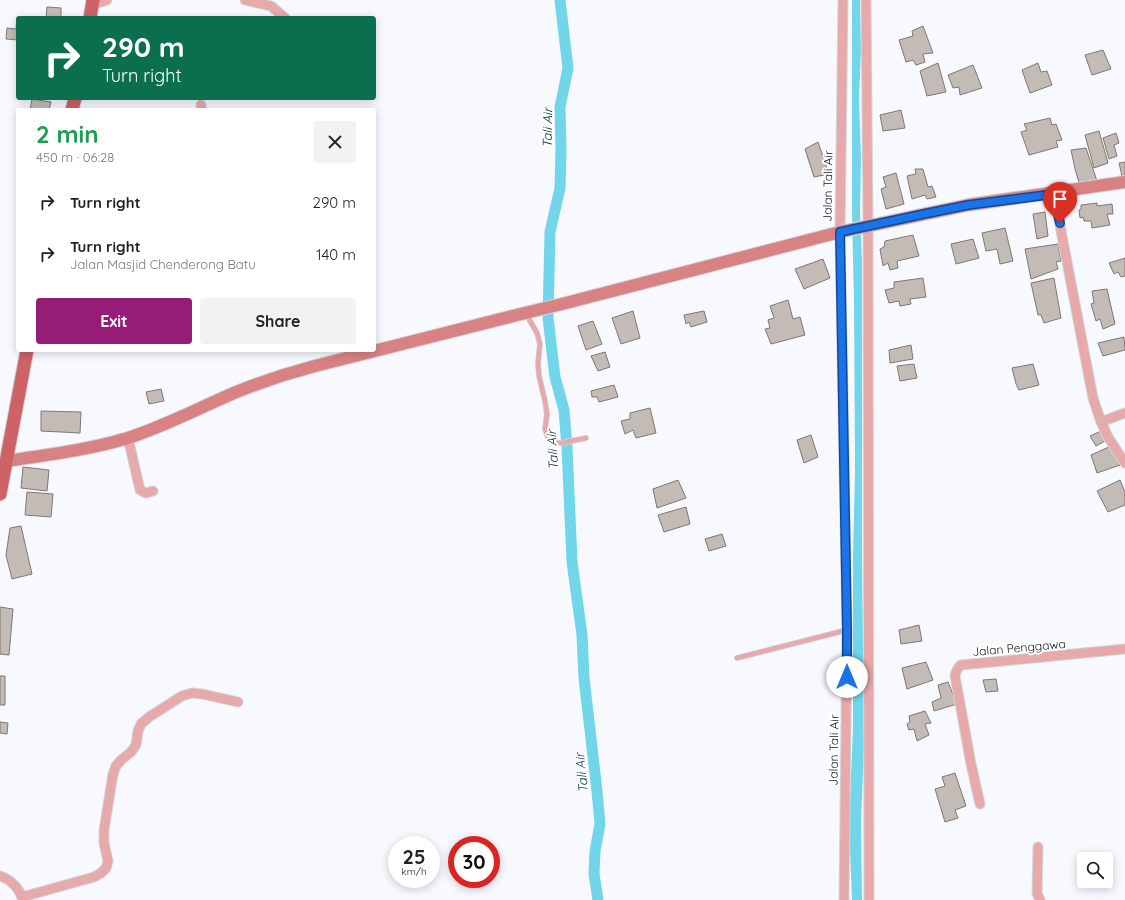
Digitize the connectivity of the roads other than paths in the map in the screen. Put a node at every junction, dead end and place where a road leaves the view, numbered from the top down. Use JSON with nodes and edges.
{"nodes":[{"id":1,"x":107,"y":0,"type":"edge"},
{"id":2,"x":245,"y":0,"type":"edge"},
{"id":3,"x":843,"y":0,"type":"edge"},
{"id":4,"x":866,"y":0,"type":"edge"},
{"id":5,"x":93,"y":2,"type":"edge"},
{"id":6,"x":90,"y":16,"type":"edge"},
{"id":7,"x":283,"y":16,"type":"edge"},
{"id":8,"x":1125,"y":182,"type":"edge"},
{"id":9,"x":1054,"y":194,"type":"junction"},
{"id":10,"x":868,"y":226,"type":"junction"},
{"id":11,"x":842,"y":232,"type":"junction"},
{"id":12,"x":525,"y":312,"type":"junction"},
{"id":13,"x":376,"y":350,"type":"edge"},
{"id":14,"x":27,"y":352,"type":"edge"},
{"id":15,"x":369,"y":352,"type":"edge"},
{"id":16,"x":1125,"y":413,"type":"edge"},
{"id":17,"x":1101,"y":422,"type":"junction"},
{"id":18,"x":128,"y":438,"type":"junction"},
{"id":19,"x":586,"y":438,"type":"dead end"},
{"id":20,"x":3,"y":461,"type":"edge"},
{"id":21,"x":1125,"y":463,"type":"edge"},
{"id":22,"x":153,"y":491,"type":"dead end"},
{"id":23,"x":0,"y":494,"type":"edge"},
{"id":24,"x":847,"y":630,"type":"junction"},
{"id":25,"x":1125,"y":650,"type":"edge"},
{"id":26,"x":736,"y":658,"type":"dead end"},
{"id":27,"x":238,"y":702,"type":"dead end"},
{"id":28,"x":980,"y":804,"type":"dead end"},
{"id":29,"x":1038,"y":847,"type":"dead end"},
{"id":30,"x":0,"y":876,"type":"edge"},
{"id":31,"x":23,"y":899,"type":"edge"},
{"id":32,"x":844,"y":900,"type":"edge"},
{"id":33,"x":869,"y":900,"type":"edge"},
{"id":34,"x":1040,"y":900,"type":"edge"}],
"edges":[{"from":1,"to":5,"type":"street"},
{"from":2,"to":7,"type":"street"},
{"from":3,"to":11,"type":"street","name":"Jalan Tali Air"},
{"from":4,"to":10,"type":"street"},
{"from":5,"to":6,"type":"main road"},
{"from":8,"to":9,"type":"street"},
{"from":9,"to":10,"type":"street"},
{"from":9,"to":17,"type":"street"},
{"from":10,"to":11,"type":"street"},
{"from":10,"to":33,"type":"street"},
{"from":11,"to":12,"type":"street"},
{"from":11,"to":24,"type":"street","name":"Jalan Tali Air"},
{"from":12,"to":13,"type":"street"},
{"from":12,"to":19,"type":"lane"},
{"from":14,"to":20,"type":"main road"},
{"from":15,"to":18,"type":"street"},
{"from":16,"to":17,"type":"street"},
{"from":17,"to":21,"type":"street"},
{"from":18,"to":20,"type":"street"},
{"from":18,"to":22,"type":"street"},
{"from":20,"to":23,"type":"main road"},
{"from":24,"to":26,"type":"lane"},
{"from":24,"to":32,"type":"street","name":"Jalan Tali Air"},
{"from":25,"to":28,"type":"street","name":"Jalan Penggawa"},
{"from":27,"to":31,"type":"street"},
{"from":29,"to":34,"type":"street"},
{"from":30,"to":31,"type":"street"}]}
